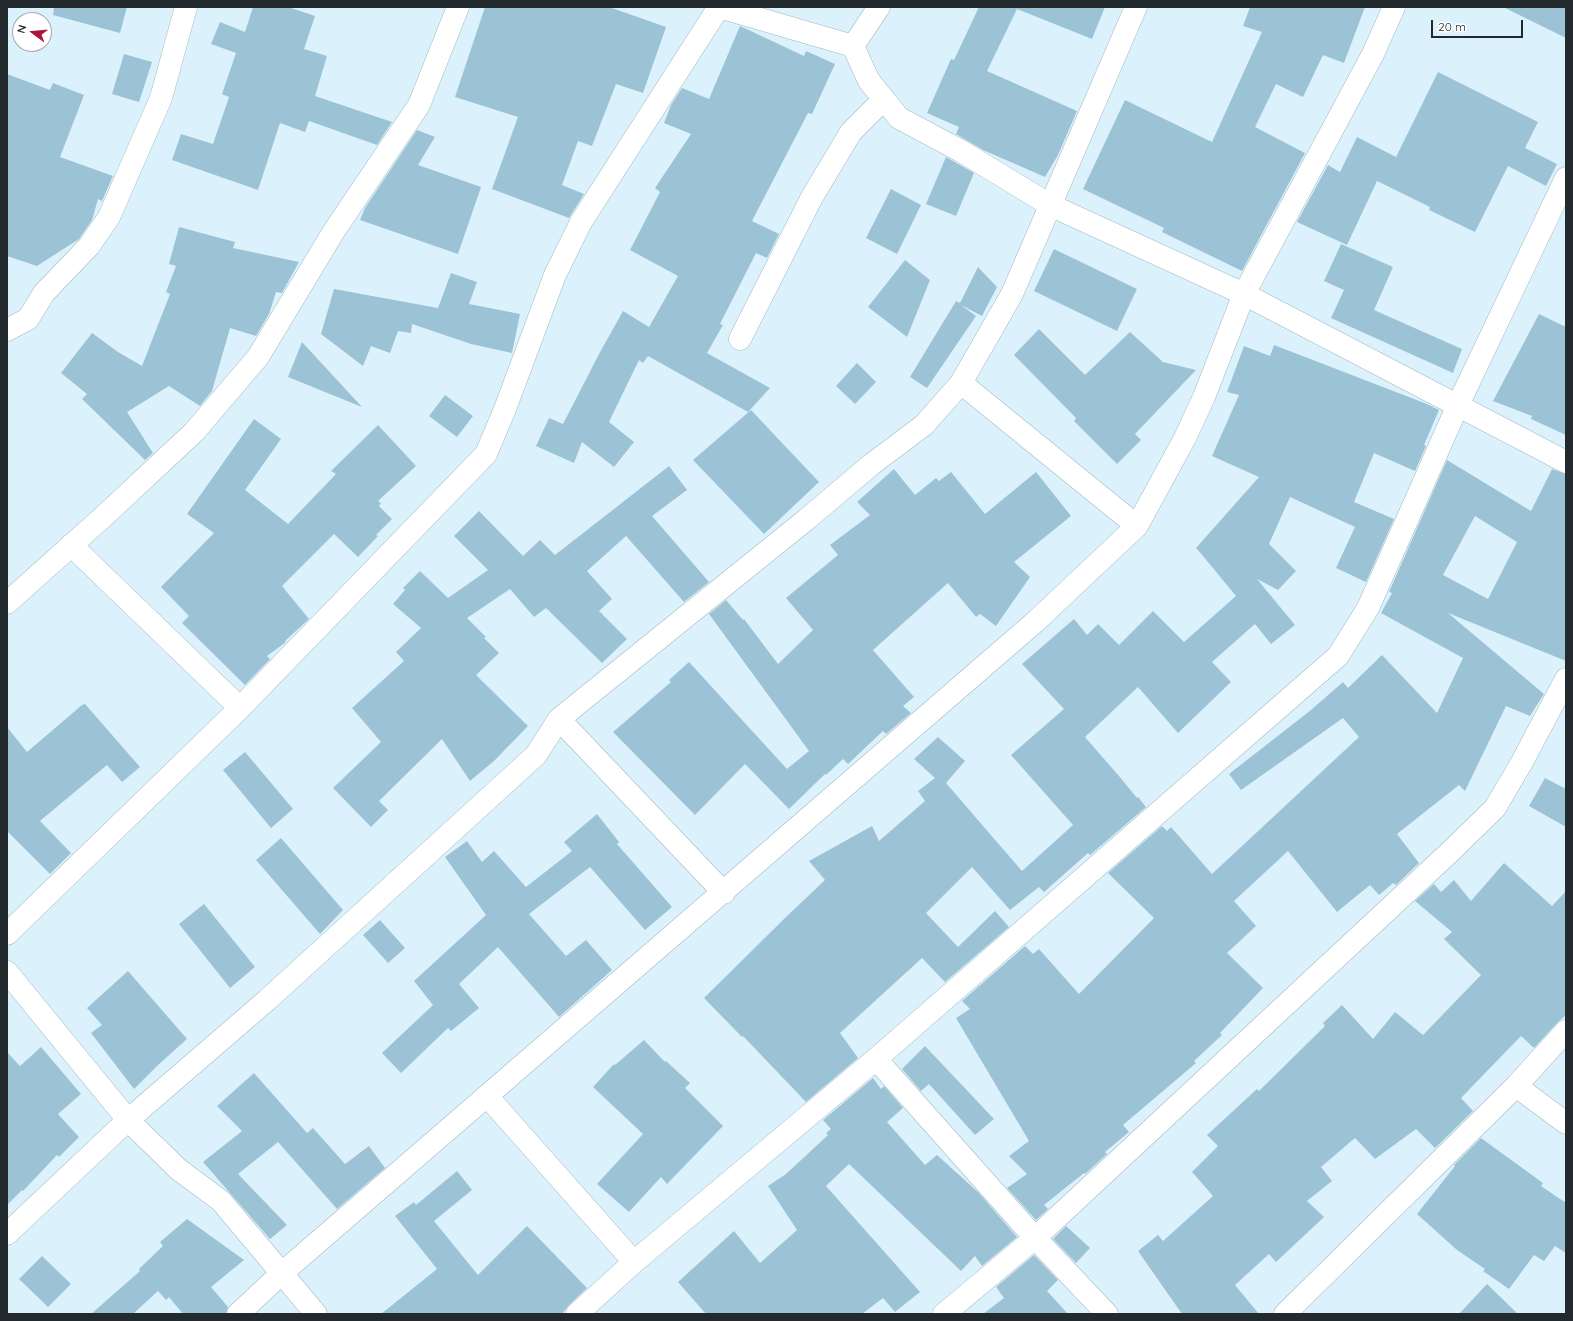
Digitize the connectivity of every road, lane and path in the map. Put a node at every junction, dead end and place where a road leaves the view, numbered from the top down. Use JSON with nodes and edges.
{"nodes":[{"id":1,"x":186,"y":7,"type":"edge"},
{"id":2,"x":458,"y":7,"type":"edge"},
{"id":3,"x":719,"y":7,"type":"edge"},
{"id":4,"x":879,"y":7,"type":"edge"},
{"id":5,"x":1136,"y":7,"type":"edge"},
{"id":6,"x":1394,"y":7,"type":"edge"},
{"id":7,"x":853,"y":46,"type":"junction"},
{"id":8,"x":884,"y":99,"type":"junction"},
{"id":9,"x":1566,"y":178,"type":"edge"},
{"id":10,"x":1050,"y":205,"type":"junction"},
{"id":11,"x":1244,"y":294,"type":"junction"},
{"id":12,"x":7,"y":330,"type":"edge"},
{"id":13,"x":740,"y":339,"type":"dead end"},
{"id":14,"x":961,"y":383,"type":"junction"},
{"id":15,"x":1458,"y":405,"type":"junction"},
{"id":16,"x":1566,"y":462,"type":"edge"},
{"id":17,"x":1137,"y":526,"type":"junction"},
{"id":18,"x":71,"y":546,"type":"junction"},
{"id":19,"x":7,"y":602,"type":"edge"},
{"id":20,"x":1566,"y":679,"type":"edge"},
{"id":21,"x":240,"y":708,"type":"junction"},
{"id":22,"x":559,"y":719,"type":"junction"},
{"id":23,"x":724,"y":893,"type":"junction"},
{"id":24,"x":7,"y":934,"type":"edge"},
{"id":25,"x":7,"y":972,"type":"edge"},
{"id":26,"x":1566,"y":1031,"type":"edge"},
{"id":27,"x":876,"y":1059,"type":"junction"},
{"id":28,"x":1516,"y":1086,"type":"junction"},
{"id":29,"x":488,"y":1096,"type":"junction"},
{"id":30,"x":128,"y":1120,"type":"junction"},
{"id":31,"x":1566,"y":1123,"type":"edge"},
{"id":32,"x":7,"y":1234,"type":"edge"},
{"id":33,"x":1035,"y":1238,"type":"junction"},
{"id":34,"x":634,"y":1262,"type":"junction"},
{"id":35,"x":282,"y":1273,"type":"junction"},
{"id":36,"x":238,"y":1314,"type":"edge"},
{"id":37,"x":316,"y":1314,"type":"edge"},
{"id":38,"x":577,"y":1314,"type":"edge"},
{"id":39,"x":944,"y":1314,"type":"edge"},
{"id":40,"x":1107,"y":1314,"type":"edge"},
{"id":41,"x":1285,"y":1314,"type":"edge"}],
"edges":[{"from":1,"to":12,"type":"street"},
{"from":2,"to":18,"type":"street"},
{"from":3,"to":7,"type":"street"},
{"from":3,"to":21,"type":"street"},
{"from":4,"to":7,"type":"street"},
{"from":5,"to":10,"type":"street"},
{"from":6,"to":11,"type":"street"},
{"from":7,"to":8,"type":"street"},
{"from":8,"to":10,"type":"street"},
{"from":8,"to":13,"type":"street"},
{"from":9,"to":15,"type":"street"},
{"from":10,"to":11,"type":"street"},
{"from":10,"to":14,"type":"street"},
{"from":11,"to":15,"type":"street"},
{"from":11,"to":17,"type":"street"},
{"from":14,"to":17,"type":"street"},
{"from":14,"to":22,"type":"street"},
{"from":15,"to":16,"type":"street"},
{"from":15,"to":27,"type":"street"},
{"from":17,"to":23,"type":"street"},
{"from":18,"to":19,"type":"street"},
{"from":18,"to":21,"type":"street"},
{"from":20,"to":33,"type":"street"},
{"from":21,"to":24,"type":"street"},
{"from":22,"to":23,"type":"street"},
{"from":22,"to":30,"type":"street"},
{"from":23,"to":29,"type":"street"},
{"from":25,"to":30,"type":"street"},
{"from":26,"to":28,"type":"street"},
{"from":27,"to":33,"type":"street"},
{"from":27,"to":34,"type":"street"},
{"from":28,"to":31,"type":"street"},
{"from":28,"to":41,"type":"street"},
{"from":29,"to":34,"type":"street"},
{"from":29,"to":35,"type":"street"},
{"from":30,"to":32,"type":"street"},
{"from":30,"to":35,"type":"street"},
{"from":33,"to":39,"type":"street"},
{"from":33,"to":40,"type":"street"},
{"from":34,"to":38,"type":"street"},
{"from":35,"to":36,"type":"street"},
{"from":35,"to":37,"type":"street"}]}
